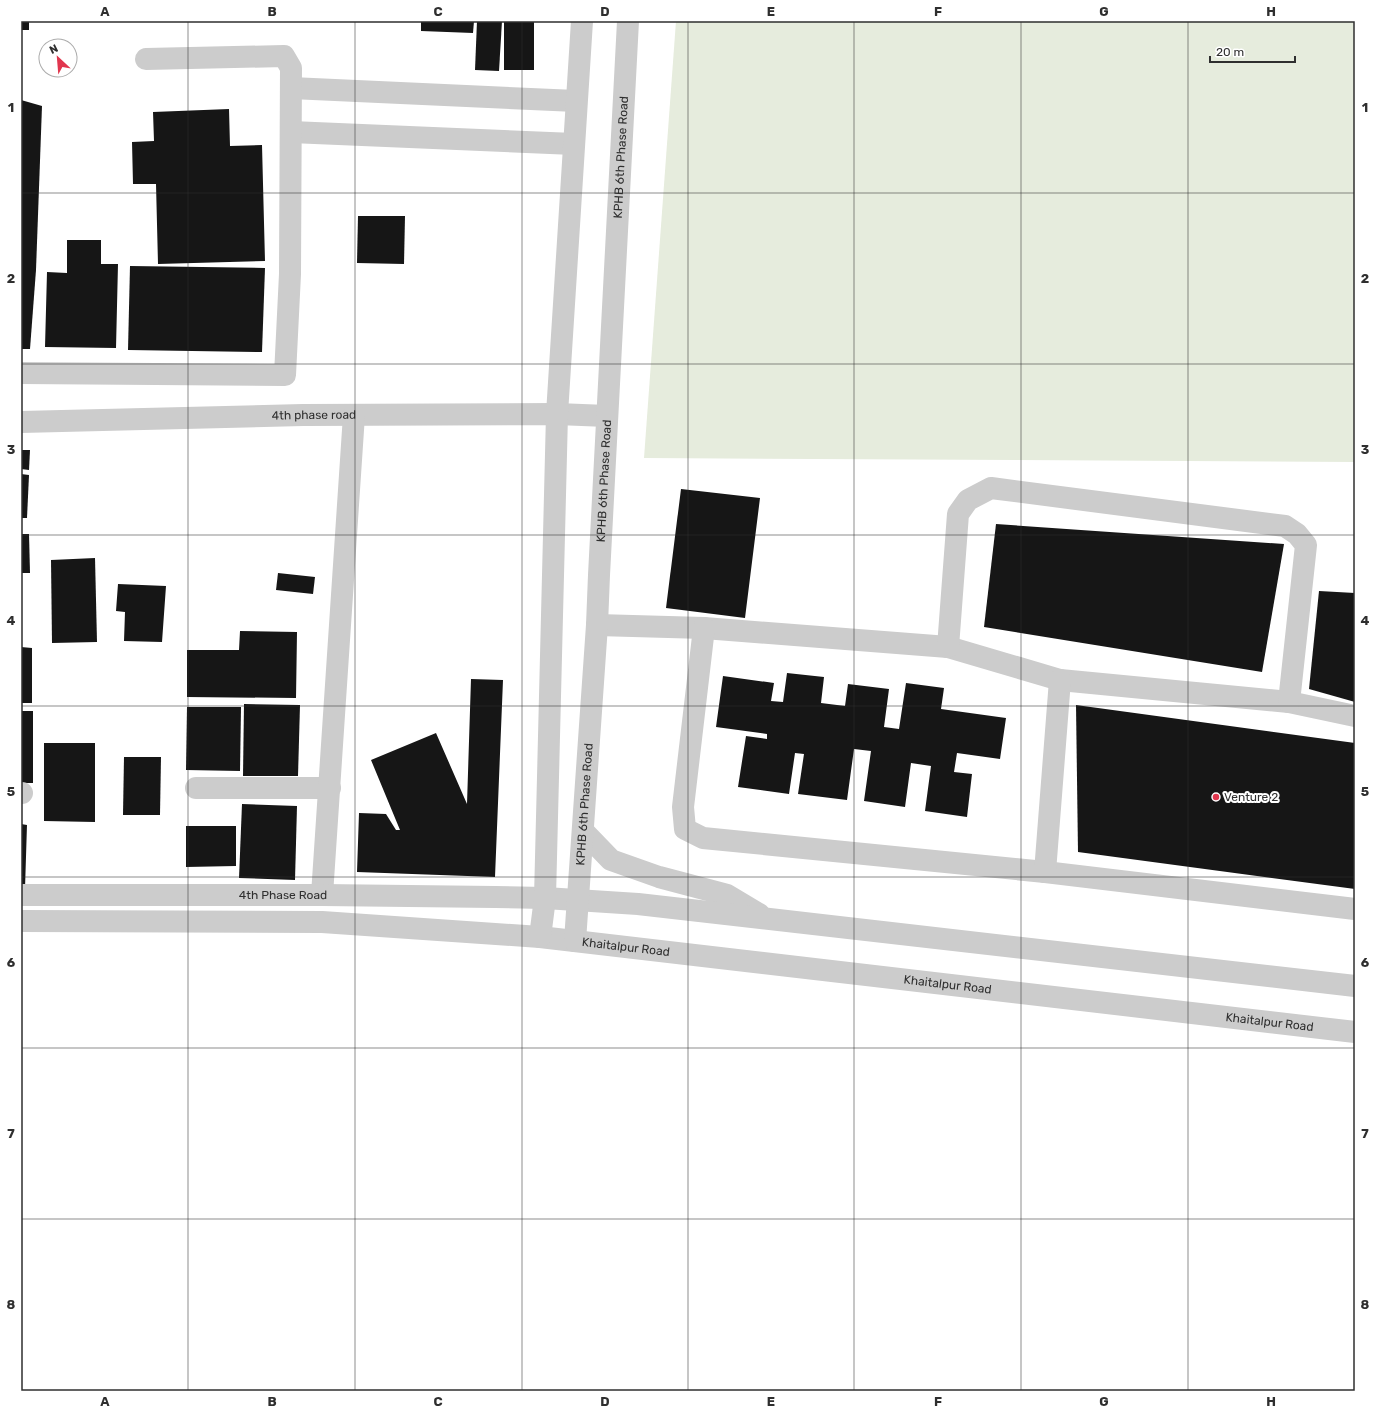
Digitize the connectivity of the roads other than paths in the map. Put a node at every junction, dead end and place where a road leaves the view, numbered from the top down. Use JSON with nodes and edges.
{"nodes":[{"id":1,"x":582,"y":21,"type":"edge"},
{"id":2,"x":628,"y":21,"type":"edge"},
{"id":3,"x":146,"y":59,"type":"dead end"},
{"id":4,"x":291,"y":88,"type":"junction"},
{"id":5,"x":576,"y":101,"type":"junction"},
{"id":6,"x":291,"y":132,"type":"junction"},
{"id":7,"x":574,"y":144,"type":"junction"},
{"id":8,"x":21,"y":373,"type":"edge"},
{"id":9,"x":557,"y":414,"type":"junction"},
{"id":10,"x":354,"y":415,"type":"junction"},
{"id":11,"x":607,"y":416,"type":"junction"},
{"id":12,"x":21,"y":422,"type":"edge"},
{"id":13,"x":597,"y":625,"type":"junction"},
{"id":14,"x":704,"y":628,"type":"junction"},
{"id":15,"x":948,"y":647,"type":"junction"},
{"id":16,"x":1060,"y":680,"type":"junction"},
{"id":17,"x":1289,"y":702,"type":"junction"},
{"id":18,"x":1355,"y":716,"type":"edge"},
{"id":19,"x":196,"y":788,"type":"dead end"},
{"id":20,"x":330,"y":788,"type":"junction"},
{"id":21,"x":583,"y":831,"type":"junction"},
{"id":22,"x":1045,"y":872,"type":"junction"},
{"id":23,"x":21,"y":895,"type":"edge"},
{"id":24,"x":322,"y":895,"type":"junction"},
{"id":25,"x":545,"y":898,"type":"junction"},
{"id":26,"x":578,"y":900,"type":"junction"},
{"id":27,"x":1355,"y":909,"type":"edge"},
{"id":28,"x":767,"y":919,"type":"junction"},
{"id":29,"x":21,"y":921,"type":"edge"},
{"id":30,"x":540,"y":937,"type":"junction"},
{"id":31,"x":575,"y":941,"type":"junction"},
{"id":32,"x":1355,"y":986,"type":"edge"},
{"id":33,"x":1355,"y":1032,"type":"edge"}],
"edges":[{"from":1,"to":5,"type":"street"},
{"from":2,"to":11,"type":"street","name":"KPHB 6th Phase Road"},
{"from":3,"to":4,"type":"street"},
{"from":4,"to":5,"type":"street"},
{"from":4,"to":6,"type":"street"},
{"from":5,"to":7,"type":"street"},
{"from":6,"to":7,"type":"street"},
{"from":6,"to":8,"type":"street"},
{"from":7,"to":9,"type":"street"},
{"from":9,"to":10,"type":"street","name":"4th phase road"},
{"from":9,"to":11,"type":"street","name":"4th phase road"},
{"from":9,"to":25,"type":"street"},
{"from":10,"to":12,"type":"street","name":"4th phase road"},
{"from":10,"to":20,"type":"street"},
{"from":11,"to":13,"type":"street","name":"KPHB 6th Phase Road"},
{"from":13,"to":14,"type":"street"},
{"from":13,"to":21,"type":"street","name":"KPHB 6th Phase Road"},
{"from":14,"to":15,"type":"street"},
{"from":14,"to":22,"type":"street"},
{"from":15,"to":16,"type":"street"},
{"from":15,"to":17,"type":"street"},
{"from":16,"to":17,"type":"street"},
{"from":16,"to":22,"type":"street"},
{"from":17,"to":18,"type":"street"},
{"from":19,"to":20,"type":"street"},
{"from":20,"to":24,"type":"street"},
{"from":21,"to":26,"type":"street","name":"KPHB 6th Phase Road"},
{"from":21,"to":28,"type":"street"},
{"from":22,"to":27,"type":"street"},
{"from":23,"to":24,"type":"street","name":"4th Phase Road"},
{"from":24,"to":25,"type":"street","name":"4th Phase Road"},
{"from":25,"to":26,"type":"street"},
{"from":25,"to":30,"type":"street"},
{"from":26,"to":28,"type":"street"},
{"from":26,"to":31,"type":"street","name":"KPHB 6th Phase Road"},
{"from":28,"to":32,"type":"street"},
{"from":29,"to":30,"type":"street"},
{"from":30,"to":31,"type":"street","name":"Khaitalpur Road"},
{"from":31,"to":33,"type":"street","name":"Khaitalpur Road"}]}
